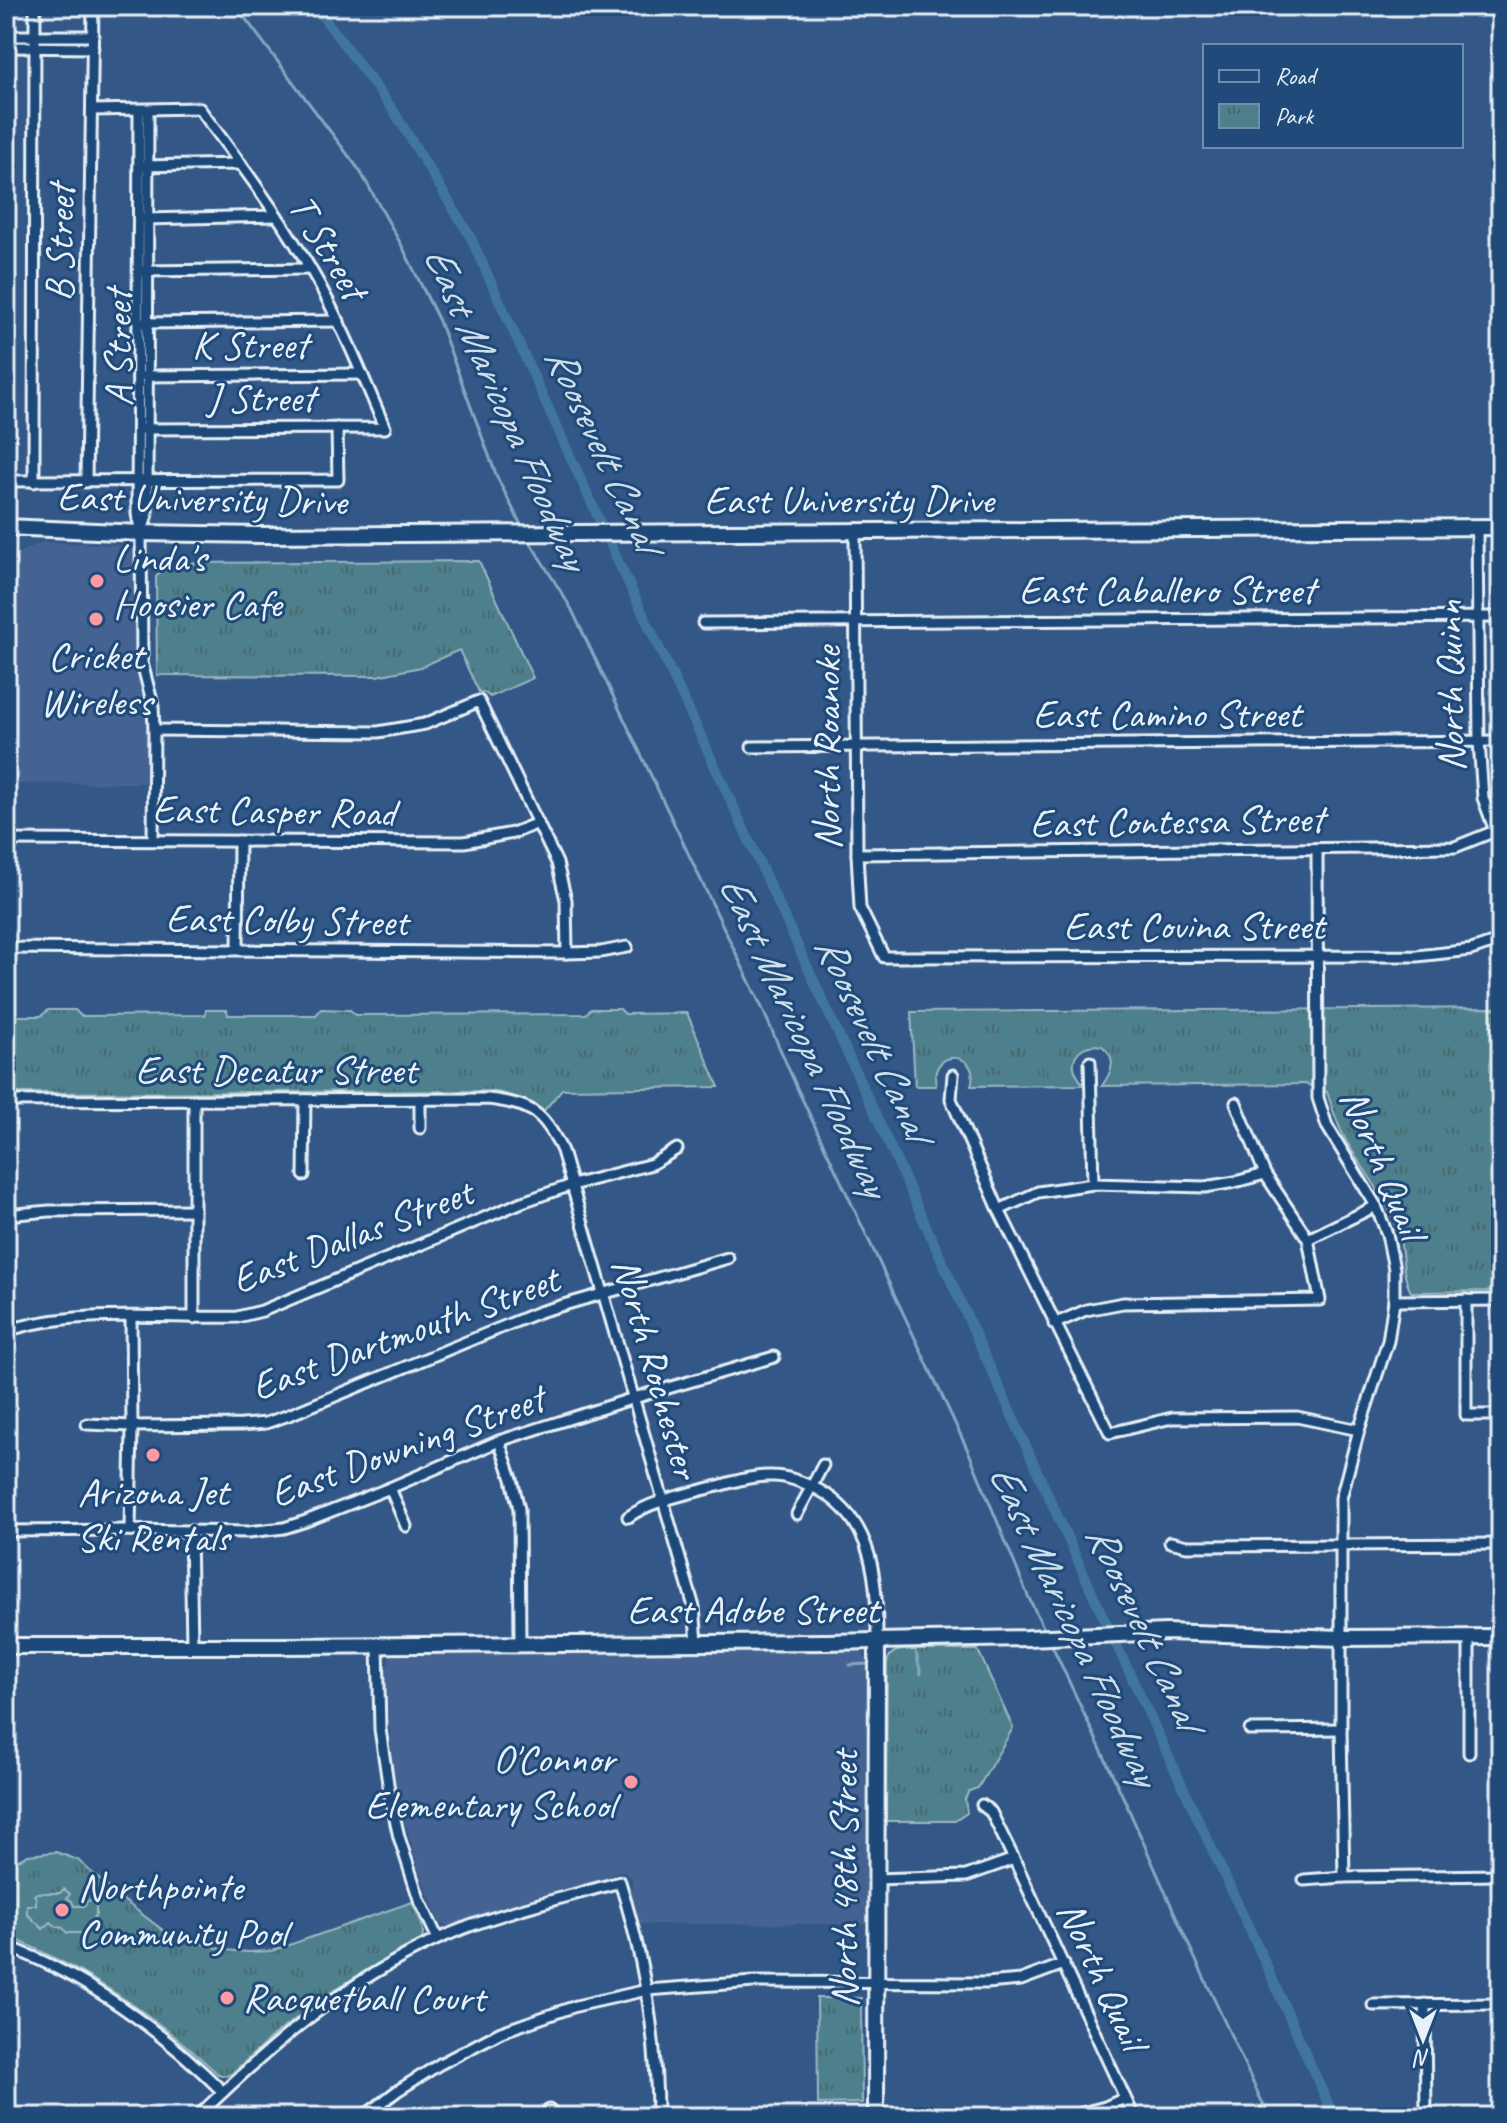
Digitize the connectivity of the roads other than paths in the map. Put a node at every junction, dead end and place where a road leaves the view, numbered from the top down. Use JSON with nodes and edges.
{"nodes":[{"id":1,"x":35,"y":6,"type":"edge"},
{"id":2,"x":93,"y":6,"type":"edge"},
{"id":3,"x":6,"y":36,"type":"edge"},
{"id":4,"x":35,"y":36,"type":"junction"},
{"id":5,"x":93,"y":36,"type":"junction"},
{"id":6,"x":6,"y":47,"type":"edge"},
{"id":7,"x":35,"y":48,"type":"junction"},
{"id":8,"x":93,"y":48,"type":"junction"},
{"id":9,"x":92,"y":110,"type":"junction"},
{"id":10,"x":143,"y":110,"type":"junction"},
{"id":11,"x":241,"y":164,"type":"junction"},
{"id":12,"x":143,"y":166,"type":"junction"},
{"id":13,"x":277,"y":216,"type":"junction"},
{"id":14,"x":143,"y":219,"type":"junction"},
{"id":15,"x":311,"y":269,"type":"junction"},
{"id":16,"x":143,"y":271,"type":"junction"},
{"id":17,"x":339,"y":321,"type":"junction"},
{"id":18,"x":143,"y":322,"type":"junction"},
{"id":19,"x":362,"y":374,"type":"junction"},
{"id":20,"x":143,"y":376,"type":"junction"},
{"id":21,"x":337,"y":428,"type":"junction"},
{"id":22,"x":385,"y":428,"type":"joint"},
{"id":23,"x":143,"y":429,"type":"junction"},
{"id":24,"x":6,"y":481,"type":"edge"},
{"id":25,"x":142,"y":481,"type":"junction"},
{"id":26,"x":34,"y":482,"type":"junction"},
{"id":27,"x":86,"y":482,"type":"junction"},
{"id":28,"x":6,"y":527,"type":"edge"},
{"id":29,"x":1501,"y":527,"type":"edge"},
{"id":30,"x":1477,"y":528,"type":"junction"},
{"id":31,"x":855,"y":532,"type":"junction"},
{"id":32,"x":141,"y":533,"type":"junction"},
{"id":33,"x":1478,"y":617,"type":"junction"},
{"id":34,"x":1501,"y":617,"type":"edge"},
{"id":35,"x":856,"y":622,"type":"junction"},
{"id":36,"x":703,"y":623,"type":"dead end"},
{"id":37,"x":154,"y":730,"type":"junction"},
{"id":38,"x":1479,"y":741,"type":"junction"},
{"id":39,"x":1501,"y":741,"type":"edge"},
{"id":40,"x":856,"y":746,"type":"junction"},
{"id":41,"x":752,"y":747,"type":"dead end"},
{"id":42,"x":538,"y":823,"type":"junction"},
{"id":43,"x":1498,"y":835,"type":"edge"},
{"id":44,"x":153,"y":839,"type":"junction"},
{"id":45,"x":6,"y":840,"type":"edge"},
{"id":46,"x":239,"y":841,"type":"junction"},
{"id":47,"x":1317,"y":850,"type":"junction"},
{"id":48,"x":857,"y":854,"type":"junction"},
{"id":49,"x":1501,"y":940,"type":"edge"},
{"id":50,"x":627,"y":947,"type":"dead end"},
{"id":51,"x":6,"y":948,"type":"edge"},
{"id":52,"x":238,"y":949,"type":"junction"},
{"id":53,"x":567,"y":953,"type":"junction"},
{"id":54,"x":1317,"y":956,"type":"junction"},
{"id":55,"x":884,"y":957,"type":"joint"},
{"id":56,"x":1090,"y":1062,"type":"dead end"},
{"id":57,"x":953,"y":1075,"type":"dead end"},
{"id":58,"x":420,"y":1099,"type":"junction"},
{"id":59,"x":194,"y":1100,"type":"junction"},
{"id":60,"x":305,"y":1100,"type":"junction"},
{"id":61,"x":6,"y":1101,"type":"edge"},
{"id":62,"x":1236,"y":1103,"type":"dead end"},
{"id":63,"x":541,"y":1117,"type":"joint"},
{"id":64,"x":420,"y":1128,"type":"dead end"},
{"id":65,"x":677,"y":1149,"type":"dead end"},
{"id":66,"x":1265,"y":1174,"type":"junction"},
{"id":67,"x":304,"y":1175,"type":"dead end"},
{"id":68,"x":1093,"y":1184,"type":"junction"},
{"id":69,"x":572,"y":1185,"type":"junction"},
{"id":70,"x":1376,"y":1206,"type":"junction"},
{"id":71,"x":194,"y":1210,"type":"junction"},
{"id":72,"x":999,"y":1210,"type":"junction"},
{"id":73,"x":6,"y":1215,"type":"edge"},
{"id":74,"x":1308,"y":1239,"type":"junction"},
{"id":75,"x":728,"y":1258,"type":"dead end"},
{"id":76,"x":603,"y":1294,"type":"junction"},
{"id":77,"x":1466,"y":1300,"type":"junction"},
{"id":78,"x":1501,"y":1300,"type":"edge"},
{"id":79,"x":1394,"y":1301,"type":"junction"},
{"id":80,"x":131,"y":1317,"type":"junction"},
{"id":81,"x":194,"y":1318,"type":"junction"},
{"id":82,"x":1054,"y":1324,"type":"junction"},
{"id":83,"x":6,"y":1331,"type":"edge"},
{"id":84,"x":774,"y":1357,"type":"dead end"},
{"id":85,"x":634,"y":1398,"type":"junction"},
{"id":86,"x":1501,"y":1415,"type":"edge"},
{"id":87,"x":87,"y":1424,"type":"dead end"},
{"id":88,"x":132,"y":1426,"type":"junction"},
{"id":89,"x":1359,"y":1430,"type":"junction"},
{"id":90,"x":499,"y":1441,"type":"junction"},
{"id":91,"x":823,"y":1465,"type":"dead end"},
{"id":92,"x":811,"y":1486,"type":"junction"},
{"id":93,"x":390,"y":1488,"type":"junction"},
{"id":94,"x":664,"y":1500,"type":"junction"},
{"id":95,"x":797,"y":1514,"type":"dead end"},
{"id":96,"x":628,"y":1517,"type":"dead end"},
{"id":97,"x":406,"y":1526,"type":"dead end"},
{"id":98,"x":130,"y":1530,"type":"junction"},
{"id":99,"x":6,"y":1531,"type":"edge"},
{"id":100,"x":190,"y":1531,"type":"junction"},
{"id":101,"x":1170,"y":1542,"type":"dead end"},
{"id":102,"x":1501,"y":1544,"type":"edge"},
{"id":103,"x":1343,"y":1545,"type":"junction"},
{"id":104,"x":1501,"y":1637,"type":"edge"},
{"id":105,"x":1342,"y":1638,"type":"junction"},
{"id":106,"x":1469,"y":1638,"type":"junction"},
{"id":107,"x":877,"y":1641,"type":"junction"},
{"id":108,"x":697,"y":1642,"type":"junction"},
{"id":109,"x":520,"y":1643,"type":"junction"},
{"id":110,"x":378,"y":1645,"type":"junction"},
{"id":111,"x":6,"y":1646,"type":"edge"},
{"id":112,"x":192,"y":1646,"type":"junction"},
{"id":113,"x":1341,"y":1729,"type":"junction"},
{"id":114,"x":1250,"y":1730,"type":"dead end"},
{"id":115,"x":1469,"y":1753,"type":"dead end"},
{"id":116,"x":982,"y":1805,"type":"dead end"},
{"id":117,"x":1014,"y":1859,"type":"junction"},
{"id":118,"x":1501,"y":1875,"type":"edge"},
{"id":119,"x":1344,"y":1877,"type":"junction"},
{"id":120,"x":876,"y":1879,"type":"junction"},
{"id":121,"x":1304,"y":1880,"type":"dead end"},
{"id":122,"x":438,"y":1939,"type":"junction"},
{"id":123,"x":6,"y":1946,"type":"edge"},
{"id":124,"x":1064,"y":1964,"type":"junction"},
{"id":125,"x":876,"y":1984,"type":"junction"},
{"id":126,"x":647,"y":1990,"type":"junction"},
{"id":127,"x":1425,"y":2004,"type":"junction"},
{"id":128,"x":1501,"y":2004,"type":"edge"},
{"id":129,"x":1373,"y":2005,"type":"dead end"},
{"id":130,"x":223,"y":2092,"type":"junction"},
{"id":131,"x":1125,"y":2098,"type":"junction"},
{"id":132,"x":549,"y":2110,"type":"dead end"},
{"id":133,"x":197,"y":2117,"type":"edge"},
{"id":134,"x":363,"y":2117,"type":"edge"},
{"id":135,"x":560,"y":2117,"type":"edge"},
{"id":136,"x":657,"y":2117,"type":"edge"},
{"id":137,"x":876,"y":2117,"type":"edge"},
{"id":138,"x":1067,"y":2117,"type":"edge"},
{"id":139,"x":1134,"y":2117,"type":"edge"},
{"id":140,"x":1426,"y":2117,"type":"edge"}],
"edges":[{"from":1,"to":4,"type":"street"},
{"from":2,"to":5,"type":"street","name":"B Street"},
{"from":3,"to":4,"type":"street"},
{"from":4,"to":5,"type":"street"},
{"from":4,"to":7,"type":"street"},
{"from":5,"to":8,"type":"street","name":"B Street"},
{"from":6,"to":7,"type":"street"},
{"from":7,"to":8,"type":"street"},
{"from":7,"to":26,"type":"street"},
{"from":8,"to":9,"type":"street","name":"B Street"},
{"from":9,"to":10,"type":"street"},
{"from":9,"to":27,"type":"street","name":"B Street"},
{"from":10,"to":11,"type":"street","name":"T Street"},
{"from":10,"to":12,"type":"street","name":"A Street"},
{"from":11,"to":12,"type":"street"},
{"from":11,"to":13,"type":"street","name":"T Street"},
{"from":12,"to":14,"type":"street","name":"A Street"},
{"from":13,"to":14,"type":"street"},
{"from":13,"to":15,"type":"street","name":"T Street"},
{"from":14,"to":16,"type":"street","name":"A Street"},
{"from":15,"to":16,"type":"street"},
{"from":15,"to":17,"type":"street","name":"T Street"},
{"from":16,"to":18,"type":"street","name":"A Street"},
{"from":17,"to":18,"type":"street"},
{"from":17,"to":19,"type":"street","name":"T Street"},
{"from":18,"to":20,"type":"street","name":"A Street"},
{"from":19,"to":20,"type":"street","name":"K Street"},
{"from":19,"to":22,"type":"street","name":"T Street"},
{"from":20,"to":23,"type":"street","name":"A Street"},
{"from":21,"to":22,"type":"street","name":"J Street"},
{"from":21,"to":23,"type":"street","name":"J Street"},
{"from":21,"to":25,"type":"street"},
{"from":23,"to":25,"type":"street","name":"A Street"},
{"from":24,"to":26,"type":"street"},
{"from":25,"to":27,"type":"street"},
{"from":25,"to":32,"type":"street","name":"A Street"},
{"from":26,"to":27,"type":"street"},
{"from":28,"to":32,"type":"street","name":"East University Drive"},
{"from":29,"to":30,"type":"street","name":"East University Drive"},
{"from":30,"to":31,"type":"street","name":"East University Drive"},
{"from":30,"to":33,"type":"street","name":"North Quinn"},
{"from":31,"to":32,"type":"street","name":"East University Drive"},
{"from":31,"to":35,"type":"street","name":"North Roanoke"},
{"from":32,"to":37,"type":"street","name":"A Street"},
{"from":33,"to":34,"type":"street","name":"East Caballero Street"},
{"from":33,"to":35,"type":"street","name":"East Caballero Street"},
{"from":33,"to":38,"type":"street","name":"North Quinn"},
{"from":35,"to":36,"type":"street","name":"East Caballero Street"},
{"from":35,"to":40,"type":"street","name":"North Roanoke"},
{"from":37,"to":42,"type":"street"},
{"from":37,"to":44,"type":"street","name":"A Street"},
{"from":38,"to":39,"type":"street","name":"East Camino Street"},
{"from":38,"to":40,"type":"street","name":"East Camino Street"},
{"from":38,"to":43,"type":"street","name":"North Quinn"},
{"from":40,"to":41,"type":"street","name":"East Camino Street"},
{"from":40,"to":48,"type":"street","name":"North Roanoke"},
{"from":42,"to":46,"type":"street","name":"East Casper Road"},
{"from":42,"to":53,"type":"street"},
{"from":43,"to":47,"type":"street","name":"East Contessa Street"},
{"from":44,"to":45,"type":"street","name":"East Casper Road"},
{"from":44,"to":46,"type":"street","name":"East Casper Road"},
{"from":46,"to":52,"type":"street"},
{"from":47,"to":48,"type":"street","name":"East Contessa Street"},
{"from":47,"to":54,"type":"street","name":"North Quail"},
{"from":48,"to":55,"type":"street","name":"North Roanoke"},
{"from":49,"to":54,"type":"street","name":"East Covina Street"},
{"from":50,"to":53,"type":"street","name":"East Colby Street"},
{"from":51,"to":52,"type":"street","name":"East Colby Street"},
{"from":52,"to":53,"type":"street","name":"East Colby Street"},
{"from":54,"to":55,"type":"street","name":"East Covina Street"},
{"from":54,"to":70,"type":"street","name":"North Quail"},
{"from":56,"to":68,"type":"street"},
{"from":57,"to":72,"type":"street"},
{"from":58,"to":60,"type":"street","name":"East Decatur Street"},
{"from":58,"to":63,"type":"street","name":"East Decatur Street"},
{"from":58,"to":64,"type":"street"},
{"from":59,"to":60,"type":"street","name":"East Decatur Street"},
{"from":59,"to":61,"type":"street","name":"East Decatur Street"},
{"from":59,"to":71,"type":"street"},
{"from":60,"to":67,"type":"street"},
{"from":62,"to":66,"type":"street"},
{"from":63,"to":69,"type":"street","name":"North Rochester"},
{"from":65,"to":69,"type":"street","name":"East Dallas Street"},
{"from":66,"to":68,"type":"street"},
{"from":66,"to":74,"type":"street"},
{"from":68,"to":72,"type":"street"},
{"from":69,"to":76,"type":"street","name":"North Rochester"},
{"from":69,"to":81,"type":"street","name":"East Dallas Street"},
{"from":70,"to":74,"type":"street"},
{"from":70,"to":79,"type":"street","name":"North Quail"},
{"from":71,"to":73,"type":"street"},
{"from":71,"to":81,"type":"street"},
{"from":72,"to":82,"type":"street"},
{"from":74,"to":82,"type":"street"},
{"from":75,"to":76,"type":"street","name":"East Dartmouth Street"},
{"from":76,"to":85,"type":"street","name":"North Rochester"},
{"from":76,"to":88,"type":"street","name":"East Dartmouth Street"},
{"from":77,"to":78,"type":"street"},
{"from":77,"to":79,"type":"street"},
{"from":77,"to":86,"type":"street"},
{"from":79,"to":89,"type":"street","name":"North Quail"},
{"from":80,"to":81,"type":"street","name":"East Dallas Street"},
{"from":80,"to":83,"type":"street","name":"East Dallas Street"},
{"from":80,"to":88,"type":"street"},
{"from":82,"to":89,"type":"street"},
{"from":84,"to":85,"type":"street","name":"East Downing Street"},
{"from":85,"to":90,"type":"street","name":"East Downing Street"},
{"from":85,"to":94,"type":"street","name":"North Rochester"},
{"from":87,"to":88,"type":"street","name":"East Dartmouth Street"},
{"from":88,"to":98,"type":"street"},
{"from":89,"to":103,"type":"street","name":"North Quail"},
{"from":90,"to":93,"type":"street","name":"East Downing Street"},
{"from":90,"to":109,"type":"street"},
{"from":91,"to":92,"type":"street"},
{"from":92,"to":94,"type":"street"},
{"from":92,"to":95,"type":"street"},
{"from":92,"to":107,"type":"street"},
{"from":93,"to":97,"type":"street"},
{"from":93,"to":100,"type":"street","name":"East Downing Street"},
{"from":94,"to":96,"type":"street"},
{"from":94,"to":108,"type":"street","name":"North Rochester"},
{"from":98,"to":99,"type":"street","name":"East Downing Street"},
{"from":98,"to":100,"type":"street","name":"East Downing Street"},
{"from":100,"to":112,"type":"street"},
{"from":101,"to":103,"type":"street"},
{"from":102,"to":103,"type":"street"},
{"from":103,"to":105,"type":"street","name":"North Quail"},
{"from":104,"to":106,"type":"street","name":"East Adobe Street"},
{"from":105,"to":106,"type":"street","name":"East Adobe Street"},
{"from":105,"to":107,"type":"street","name":"East Adobe Street"},
{"from":105,"to":113,"type":"street","name":"North Quail"},
{"from":106,"to":115,"type":"street"},
{"from":107,"to":108,"type":"street","name":"East Adobe Street"},
{"from":107,"to":120,"type":"street","name":"North 48th Street"},
{"from":108,"to":109,"type":"street","name":"East Adobe Street"},
{"from":109,"to":110,"type":"street","name":"East Adobe Street"},
{"from":110,"to":112,"type":"street","name":"East Adobe Street"},
{"from":110,"to":122,"type":"street"},
{"from":111,"to":112,"type":"street","name":"East Adobe Street"},
{"from":113,"to":114,"type":"street"},
{"from":113,"to":119,"type":"street","name":"North Quail"},
{"from":116,"to":117,"type":"street","name":"North Quail"},
{"from":117,"to":120,"type":"street"},
{"from":117,"to":124,"type":"street","name":"North Quail"},
{"from":118,"to":119,"type":"street"},
{"from":119,"to":121,"type":"street"},
{"from":120,"to":125,"type":"street","name":"North 48th Street"},
{"from":122,"to":126,"type":"street"},
{"from":122,"to":130,"type":"street"},
{"from":123,"to":130,"type":"street"},
{"from":124,"to":125,"type":"street"},
{"from":124,"to":131,"type":"street","name":"North Quail"},
{"from":125,"to":126,"type":"street"},
{"from":125,"to":137,"type":"street","name":"North 48th Street"},
{"from":126,"to":134,"type":"street"},
{"from":126,"to":136,"type":"street"},
{"from":127,"to":128,"type":"street"},
{"from":127,"to":129,"type":"street"},
{"from":127,"to":140,"type":"street"},
{"from":130,"to":133,"type":"street"},
{"from":131,"to":138,"type":"street"},
{"from":131,"to":139,"type":"street","name":"North Quail"},
{"from":132,"to":135,"type":"street"}]}
